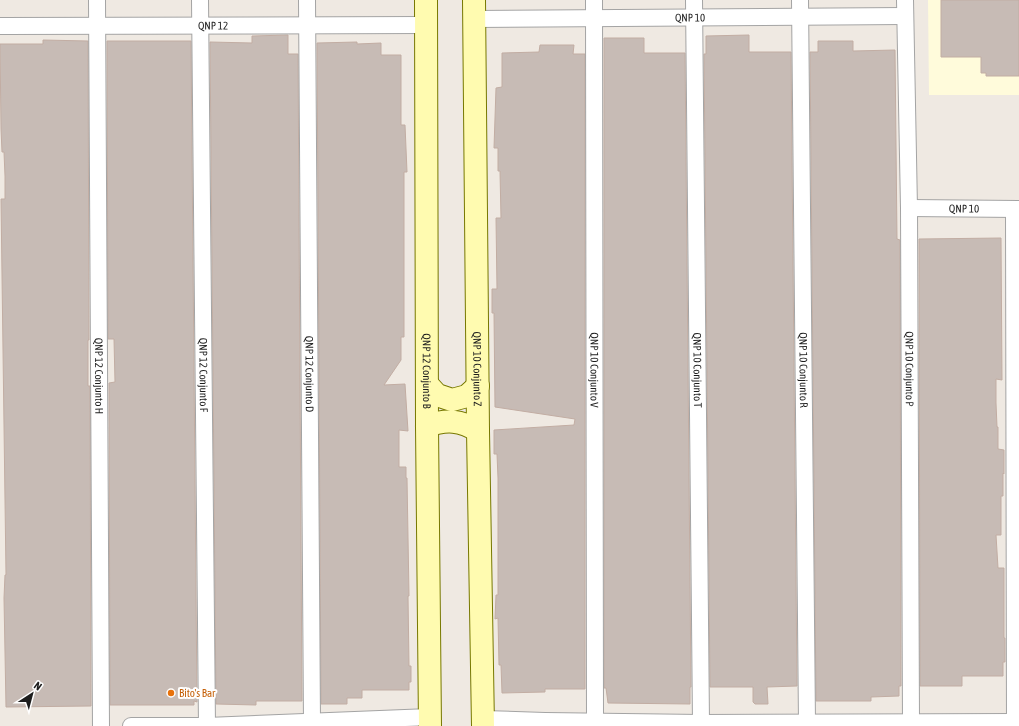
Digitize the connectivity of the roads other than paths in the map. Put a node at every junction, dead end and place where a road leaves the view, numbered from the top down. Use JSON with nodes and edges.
{"nodes":[{"id":1,"x":97,"y":0,"type":"edge"},
{"id":2,"x":200,"y":0,"type":"edge"},
{"id":3,"x":307,"y":0,"type":"edge"},
{"id":4,"x":426,"y":0,"type":"edge"},
{"id":5,"x":594,"y":0,"type":"edge"},
{"id":6,"x":694,"y":0,"type":"edge"},
{"id":7,"x":800,"y":0,"type":"edge"},
{"id":8,"x":905,"y":0,"type":"edge"},
{"id":9,"x":474,"y":10,"type":"edge"},
{"id":10,"x":905,"y":16,"type":"junction"},
{"id":11,"x":800,"y":17,"type":"junction"},
{"id":12,"x":594,"y":18,"type":"junction"},
{"id":13,"x":694,"y":18,"type":"junction"},
{"id":14,"x":97,"y":25,"type":"junction"},
{"id":15,"x":200,"y":25,"type":"junction"},
{"id":16,"x":426,"y":25,"type":"junction"},
{"id":17,"x":0,"y":26,"type":"edge"},
{"id":18,"x":307,"y":26,"type":"junction"},
{"id":19,"x":909,"y":208,"type":"junction"},
{"id":20,"x":1017,"y":209,"type":"edge"},
{"id":21,"x":427,"y":384,"type":"junction"},
{"id":22,"x":478,"y":386,"type":"junction"},
{"id":23,"x":427,"y":426,"type":"junction"},
{"id":24,"x":478,"y":431,"type":"junction"},
{"id":25,"x":312,"y":721,"type":"junction"},
{"id":26,"x":430,"y":722,"type":"edge"},
{"id":27,"x":483,"y":722,"type":"edge"},
{"id":28,"x":596,"y":722,"type":"junction"},
{"id":29,"x":807,"y":722,"type":"junction"},
{"id":30,"x":911,"y":722,"type":"junction"},
{"id":31,"x":1017,"y":722,"type":"edge"},
{"id":32,"x":701,"y":723,"type":"junction"},
{"id":33,"x":101,"y":726,"type":"edge"},
{"id":34,"x":131,"y":726,"type":"edge"},
{"id":35,"x":207,"y":726,"type":"edge"}],
"edges":[{"from":1,"to":14,"type":"street","name":"QNP 12 Conjunto H"},
{"from":2,"to":15,"type":"street","name":"QNP 12 Conjunto F"},
{"from":3,"to":18,"type":"street","name":"QNP 12 Conjunto D"},
{"from":4,"to":16,"type":"street","name":"QNP 12 Conjunto B"},
{"from":5,"to":12,"type":"street","name":"QNP 10 Conjunto V"},
{"from":6,"to":13,"type":"street","name":"QNP 10 Conjunto T"},
{"from":7,"to":11,"type":"street","name":"QNP 10 Conjunto R"},
{"from":8,"to":10,"type":"street","name":"QNP 10 Conjunto P"},
{"from":9,"to":12,"type":"street","name":"QNP 10"},
{"from":9,"to":22,"type":"street","name":"QNP 10 Conjunto Z"},
{"from":10,"to":11,"type":"street","name":"QNP 10"},
{"from":10,"to":19,"type":"street","name":"QNP 10 Conjunto P"},
{"from":11,"to":13,"type":"street","name":"QNP 10"},
{"from":11,"to":29,"type":"street","name":"QNP 10 Conjunto R"},
{"from":12,"to":13,"type":"street","name":"QNP 10"},
{"from":12,"to":28,"type":"street","name":"QNP 10 Conjunto V"},
{"from":13,"to":32,"type":"street","name":"QNP 10 Conjunto T"},
{"from":14,"to":15,"type":"street","name":"QNP 12"},
{"from":14,"to":17,"type":"street","name":"QNP 12"},
{"from":14,"to":33,"type":"street","name":"QNP 12 Conjunto H"},
{"from":15,"to":18,"type":"street","name":"QNP 12"},
{"from":15,"to":35,"type":"street","name":"QNP 12 Conjunto F"},
{"from":16,"to":18,"type":"street","name":"QNP 12"},
{"from":16,"to":21,"type":"street","name":"QNP 12 Conjunto B"},
{"from":18,"to":25,"type":"street","name":"QNP 12 Conjunto D"},
{"from":19,"to":20,"type":"street","name":"QNP 10"},
{"from":19,"to":30,"type":"street","name":"QNP 10 Conjunto P"},
{"from":20,"to":31,"type":"street"},
{"from":21,"to":22,"type":"street"},
{"from":21,"to":23,"type":"street","name":"QNP 12 Conjunto B"},
{"from":22,"to":24,"type":"street","name":"QNP 10 Conjunto Z"},
{"from":23,"to":24,"type":"street"},
{"from":23,"to":26,"type":"street","name":"QNP 12 Conjunto B"},
{"from":24,"to":27,"type":"street","name":"QNP 10 Conjunto Z"},
{"from":25,"to":26,"type":"street"},
{"from":25,"to":35,"type":"street"},
{"from":27,"to":28,"type":"street"},
{"from":28,"to":32,"type":"street"},
{"from":29,"to":30,"type":"street"},
{"from":29,"to":32,"type":"street"},
{"from":30,"to":31,"type":"street"},
{"from":34,"to":35,"type":"street"}]}
